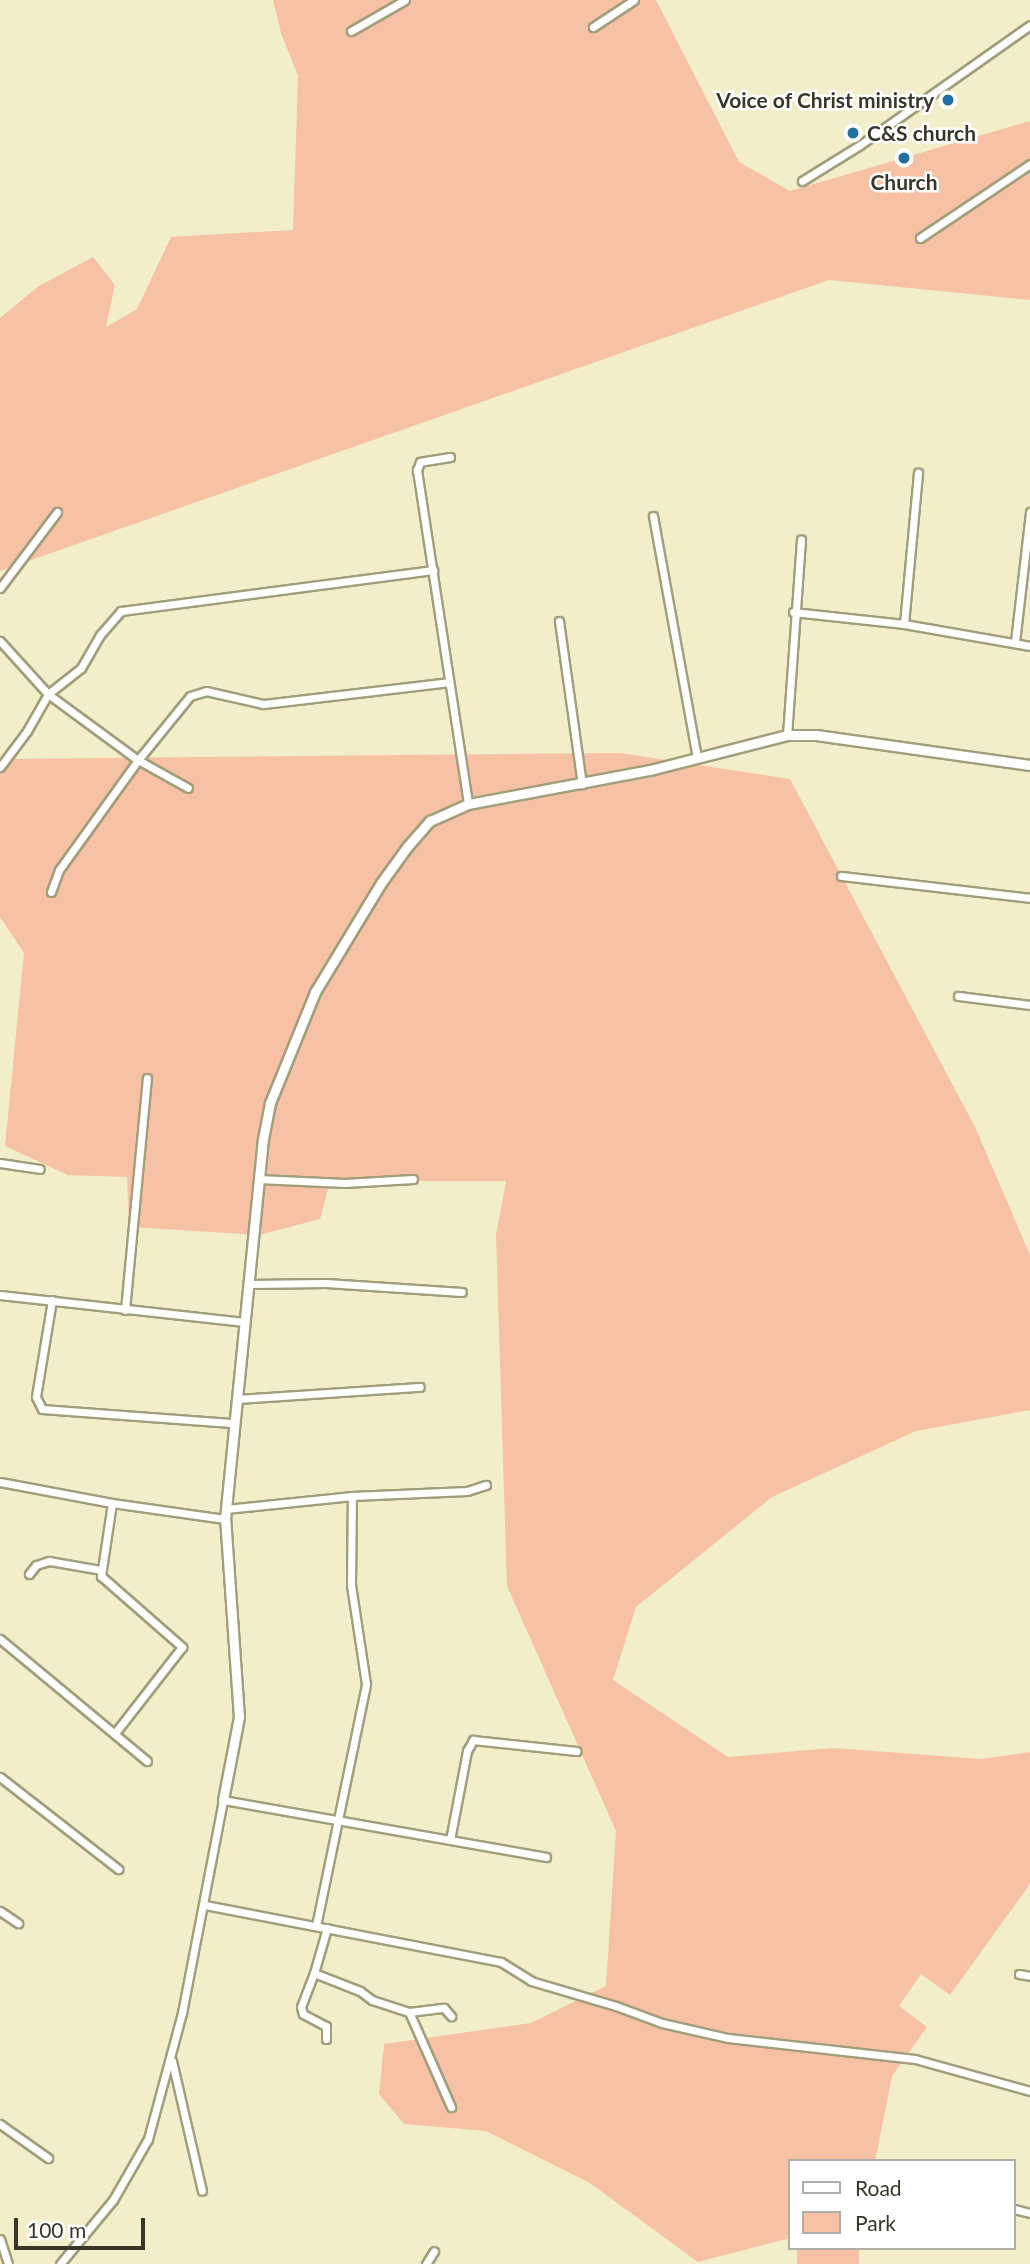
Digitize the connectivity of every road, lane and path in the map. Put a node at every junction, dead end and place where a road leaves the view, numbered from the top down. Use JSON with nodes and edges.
{"nodes":[{"id":1,"x":405,"y":0,"type":"edge"},
{"id":2,"x":634,"y":0,"type":"edge"},
{"id":3,"x":1030,"y":25,"type":"edge"},
{"id":4,"x":593,"y":27,"type":"dead end"},
{"id":5,"x":351,"y":31,"type":"dead end"},
{"id":6,"x":1030,"y":164,"type":"edge"},
{"id":7,"x":802,"y":181,"type":"dead end"},
{"id":8,"x":920,"y":238,"type":"dead end"},
{"id":9,"x":450,"y":457,"type":"dead end"},
{"id":10,"x":918,"y":473,"type":"dead end"},
{"id":11,"x":57,"y":512,"type":"dead end"},
{"id":12,"x":1030,"y":512,"type":"edge"},
{"id":13,"x":653,"y":516,"type":"dead end"},
{"id":14,"x":801,"y":540,"type":"dead end"},
{"id":15,"x":433,"y":570,"type":"junction"},
{"id":16,"x":0,"y":588,"type":"edge"},
{"id":17,"x":793,"y":612,"type":"junction"},
{"id":18,"x":559,"y":621,"type":"dead end"},
{"id":19,"x":905,"y":624,"type":"junction"},
{"id":20,"x":0,"y":641,"type":"edge"},
{"id":21,"x":1015,"y":642,"type":"junction"},
{"id":22,"x":1030,"y":646,"type":"edge"},
{"id":23,"x":449,"y":682,"type":"junction"},
{"id":24,"x":48,"y":694,"type":"junction"},
{"id":25,"x":787,"y":735,"type":"junction"},
{"id":26,"x":697,"y":757,"type":"junction"},
{"id":27,"x":138,"y":760,"type":"junction"},
{"id":28,"x":1030,"y":765,"type":"edge"},
{"id":29,"x":0,"y":767,"type":"edge"},
{"id":30,"x":582,"y":784,"type":"junction"},
{"id":31,"x":188,"y":788,"type":"dead end"},
{"id":32,"x":468,"y":804,"type":"junction"},
{"id":33,"x":841,"y":876,"type":"dead end"},
{"id":34,"x":51,"y":892,"type":"dead end"},
{"id":35,"x":1030,"y":898,"type":"edge"},
{"id":36,"x":958,"y":996,"type":"dead end"},
{"id":37,"x":1030,"y":1005,"type":"edge"},
{"id":38,"x":147,"y":1078,"type":"dead end"},
{"id":39,"x":0,"y":1163,"type":"edge"},
{"id":40,"x":40,"y":1169,"type":"dead end"},
{"id":41,"x":258,"y":1179,"type":"junction"},
{"id":42,"x":413,"y":1179,"type":"dead end"},
{"id":43,"x":249,"y":1284,"type":"junction"},
{"id":44,"x":462,"y":1292,"type":"dead end"},
{"id":45,"x":0,"y":1295,"type":"edge"},
{"id":46,"x":52,"y":1300,"type":"junction"},
{"id":47,"x":125,"y":1310,"type":"junction"},
{"id":48,"x":245,"y":1322,"type":"junction"},
{"id":49,"x":420,"y":1387,"type":"dead end"},
{"id":50,"x":237,"y":1399,"type":"junction"},
{"id":51,"x":234,"y":1423,"type":"junction"},
{"id":52,"x":0,"y":1482,"type":"edge"},
{"id":53,"x":486,"y":1485,"type":"dead end"},
{"id":54,"x":352,"y":1496,"type":"junction"},
{"id":55,"x":112,"y":1503,"type":"junction"},
{"id":56,"x":225,"y":1514,"type":"junction"},
{"id":57,"x":101,"y":1570,"type":"junction"},
{"id":58,"x":29,"y":1574,"type":"dead end"},
{"id":59,"x":0,"y":1639,"type":"edge"},
{"id":60,"x":115,"y":1733,"type":"junction"},
{"id":61,"x":576,"y":1751,"type":"dead end"},
{"id":62,"x":147,"y":1761,"type":"dead end"},
{"id":63,"x":0,"y":1777,"type":"edge"},
{"id":64,"x":223,"y":1800,"type":"junction"},
{"id":65,"x":339,"y":1820,"type":"junction"},
{"id":66,"x":450,"y":1840,"type":"junction"},
{"id":67,"x":547,"y":1857,"type":"dead end"},
{"id":68,"x":118,"y":1870,"type":"dead end"},
{"id":69,"x":205,"y":1905,"type":"junction"},
{"id":70,"x":0,"y":1910,"type":"edge"},
{"id":71,"x":18,"y":1923,"type":"dead end"},
{"id":72,"x":316,"y":1926,"type":"junction"},
{"id":73,"x":327,"y":1928,"type":"junction"},
{"id":74,"x":314,"y":1973,"type":"junction"},
{"id":75,"x":1019,"y":1974,"type":"dead end"},
{"id":76,"x":1030,"y":1976,"type":"edge"},
{"id":77,"x":409,"y":2012,"type":"junction"},
{"id":78,"x":451,"y":2016,"type":"dead end"},
{"id":79,"x":326,"y":2039,"type":"dead end"},
{"id":80,"x":171,"y":2056,"type":"junction"},
{"id":81,"x":1030,"y":2091,"type":"edge"},
{"id":82,"x":451,"y":2107,"type":"dead end"},
{"id":83,"x":0,"y":2124,"type":"edge"},
{"id":84,"x":48,"y":2158,"type":"dead end"},
{"id":85,"x":201,"y":2191,"type":"dead end"},
{"id":86,"x":0,"y":2239,"type":"edge"},
{"id":87,"x":434,"y":2251,"type":"dead end"},
{"id":88,"x":8,"y":2264,"type":"edge"},
{"id":89,"x":60,"y":2264,"type":"edge"},
{"id":90,"x":426,"y":2264,"type":"edge"}],
"edges":[{"from":1,"to":5,"type":"street"},
{"from":2,"to":4,"type":"street"},
{"from":3,"to":7,"type":"street"},
{"from":6,"to":8,"type":"street"},
{"from":9,"to":15,"type":"street"},
{"from":10,"to":19,"type":"street"},
{"from":11,"to":16,"type":"street"},
{"from":12,"to":21,"type":"street"},
{"from":13,"to":26,"type":"street"},
{"from":14,"to":17,"type":"street"},
{"from":15,"to":23,"type":"street"},
{"from":15,"to":24,"type":"street"},
{"from":17,"to":19,"type":"street"},
{"from":17,"to":25,"type":"street"},
{"from":18,"to":30,"type":"street"},
{"from":19,"to":21,"type":"street"},
{"from":20,"to":24,"type":"street"},
{"from":21,"to":22,"type":"street"},
{"from":23,"to":27,"type":"street"},
{"from":23,"to":32,"type":"street"},
{"from":24,"to":27,"type":"street"},
{"from":24,"to":29,"type":"street"},
{"from":25,"to":26,"type":"street"},
{"from":25,"to":28,"type":"street"},
{"from":26,"to":30,"type":"street"},
{"from":27,"to":31,"type":"street"},
{"from":27,"to":34,"type":"street"},
{"from":30,"to":32,"type":"street"},
{"from":32,"to":41,"type":"street"},
{"from":33,"to":35,"type":"street"},
{"from":36,"to":37,"type":"street"},
{"from":38,"to":47,"type":"street"},
{"from":39,"to":40,"type":"street"},
{"from":41,"to":42,"type":"street"},
{"from":41,"to":43,"type":"street"},
{"from":43,"to":44,"type":"street"},
{"from":43,"to":48,"type":"street"},
{"from":45,"to":46,"type":"street"},
{"from":46,"to":47,"type":"street"},
{"from":46,"to":51,"type":"street"},
{"from":47,"to":48,"type":"street"},
{"from":48,"to":50,"type":"street"},
{"from":49,"to":50,"type":"street"},
{"from":50,"to":51,"type":"street"},
{"from":51,"to":56,"type":"street"},
{"from":52,"to":55,"type":"street"},
{"from":53,"to":54,"type":"street"},
{"from":54,"to":56,"type":"street"},
{"from":54,"to":65,"type":"street"},
{"from":55,"to":56,"type":"street"},
{"from":55,"to":57,"type":"street"},
{"from":56,"to":64,"type":"street"},
{"from":57,"to":58,"type":"street"},
{"from":57,"to":60,"type":"street"},
{"from":59,"to":60,"type":"street"},
{"from":60,"to":62,"type":"street"},
{"from":61,"to":66,"type":"street"},
{"from":63,"to":68,"type":"street"},
{"from":64,"to":65,"type":"street"},
{"from":64,"to":69,"type":"street"},
{"from":65,"to":66,"type":"street"},
{"from":65,"to":72,"type":"street"},
{"from":66,"to":67,"type":"street"},
{"from":69,"to":72,"type":"street"},
{"from":69,"to":80,"type":"street"},
{"from":70,"to":71,"type":"street"},
{"from":72,"to":73,"type":"street"},
{"from":73,"to":74,"type":"street"},
{"from":73,"to":81,"type":"street"},
{"from":74,"to":77,"type":"street"},
{"from":74,"to":79,"type":"street"},
{"from":75,"to":76,"type":"street"},
{"from":77,"to":78,"type":"street"},
{"from":77,"to":82,"type":"street"},
{"from":80,"to":85,"type":"street"},
{"from":80,"to":89,"type":"street"},
{"from":83,"to":84,"type":"street"},
{"from":86,"to":88,"type":"street"},
{"from":87,"to":90,"type":"street"}]}
